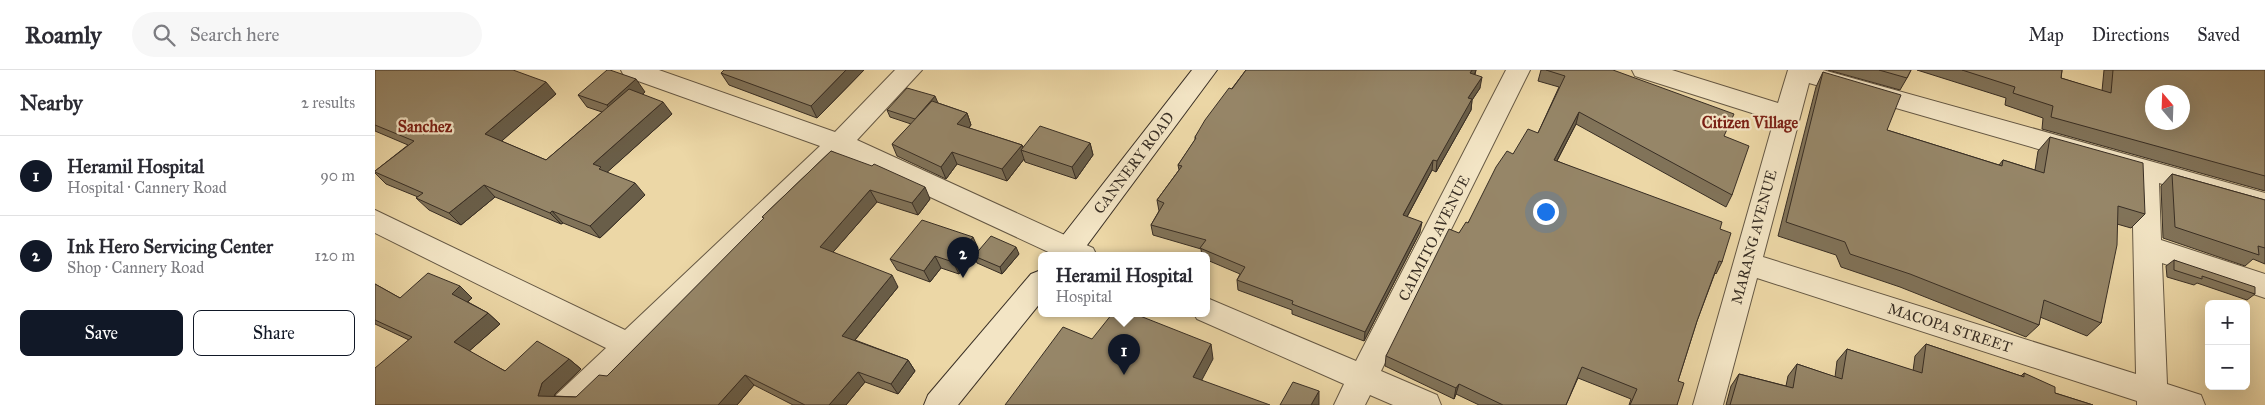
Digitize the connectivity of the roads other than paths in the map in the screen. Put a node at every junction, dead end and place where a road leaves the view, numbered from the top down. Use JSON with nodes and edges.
{"nodes":[{"id":1,"x":633,"y":70,"type":"edge"},
{"id":2,"x":910,"y":70,"type":"edge"},
{"id":3,"x":1205,"y":70,"type":"edge"},
{"id":4,"x":1518,"y":70,"type":"edge"},
{"id":5,"x":1644,"y":70,"type":"edge"},
{"id":6,"x":1800,"y":71,"type":"edge"},
{"id":7,"x":1787,"y":115,"type":"junction"},
{"id":8,"x":839,"y":143,"type":"junction"},
{"id":9,"x":2145,"y":169,"type":"junction"},
{"id":10,"x":2265,"y":203,"type":"edge"},
{"id":11,"x":375,"y":221,"type":"edge"},
{"id":12,"x":2149,"y":247,"type":"junction"},
{"id":13,"x":1067,"y":252,"type":"edge"},
{"id":14,"x":1072,"y":252,"type":"edge"},
{"id":15,"x":1747,"y":263,"type":"junction"},
{"id":16,"x":1038,"y":286,"type":"edge"},
{"id":17,"x":2265,"y":286,"type":"edge"},
{"id":18,"x":1210,"y":311,"type":"edge"},
{"id":19,"x":630,"y":346,"type":"junction"},
{"id":20,"x":1363,"y":378,"type":"junction"},
{"id":21,"x":2152,"y":399,"type":"edge"},
{"id":22,"x":567,"y":405,"type":"edge"},
{"id":23,"x":939,"y":405,"type":"edge"},
{"id":24,"x":1349,"y":405,"type":"edge"},
{"id":25,"x":1426,"y":405,"type":"edge"},
{"id":26,"x":1708,"y":405,"type":"edge"},
{"id":27,"x":2190,"y":405,"type":"edge"}],
"edges":[{"from":1,"to":8,"type":"street"},
{"from":2,"to":8,"type":"street"},
{"from":3,"to":14,"type":"street","name":"CANNERY ROAD"},
{"from":4,"to":20,"type":"street","name":"CAIMITO AVENUE"},
{"from":5,"to":7,"type":"street"},
{"from":6,"to":7,"type":"street","name":"MARANG AVENUE"},
{"from":6,"to":9,"type":"street"},
{"from":7,"to":15,"type":"street","name":"MARANG AVENUE"},
{"from":8,"to":13,"type":"street"},
{"from":8,"to":19,"type":"street"},
{"from":9,"to":10,"type":"street"},
{"from":9,"to":12,"type":"street"},
{"from":11,"to":19,"type":"street"},
{"from":12,"to":17,"type":"street"},
{"from":12,"to":21,"type":"street"},
{"from":15,"to":21,"type":"street","name":"MACOPA STREET"},
{"from":15,"to":26,"type":"street","name":"MARANG AVENUE"},
{"from":16,"to":23,"type":"street"},
{"from":18,"to":20,"type":"street"},
{"from":19,"to":22,"type":"street"},
{"from":20,"to":24,"type":"street","name":"CAIMITO AVENUE"},
{"from":20,"to":25,"type":"street"},
{"from":21,"to":27,"type":"street","name":"MACOPA STREET"}]}
